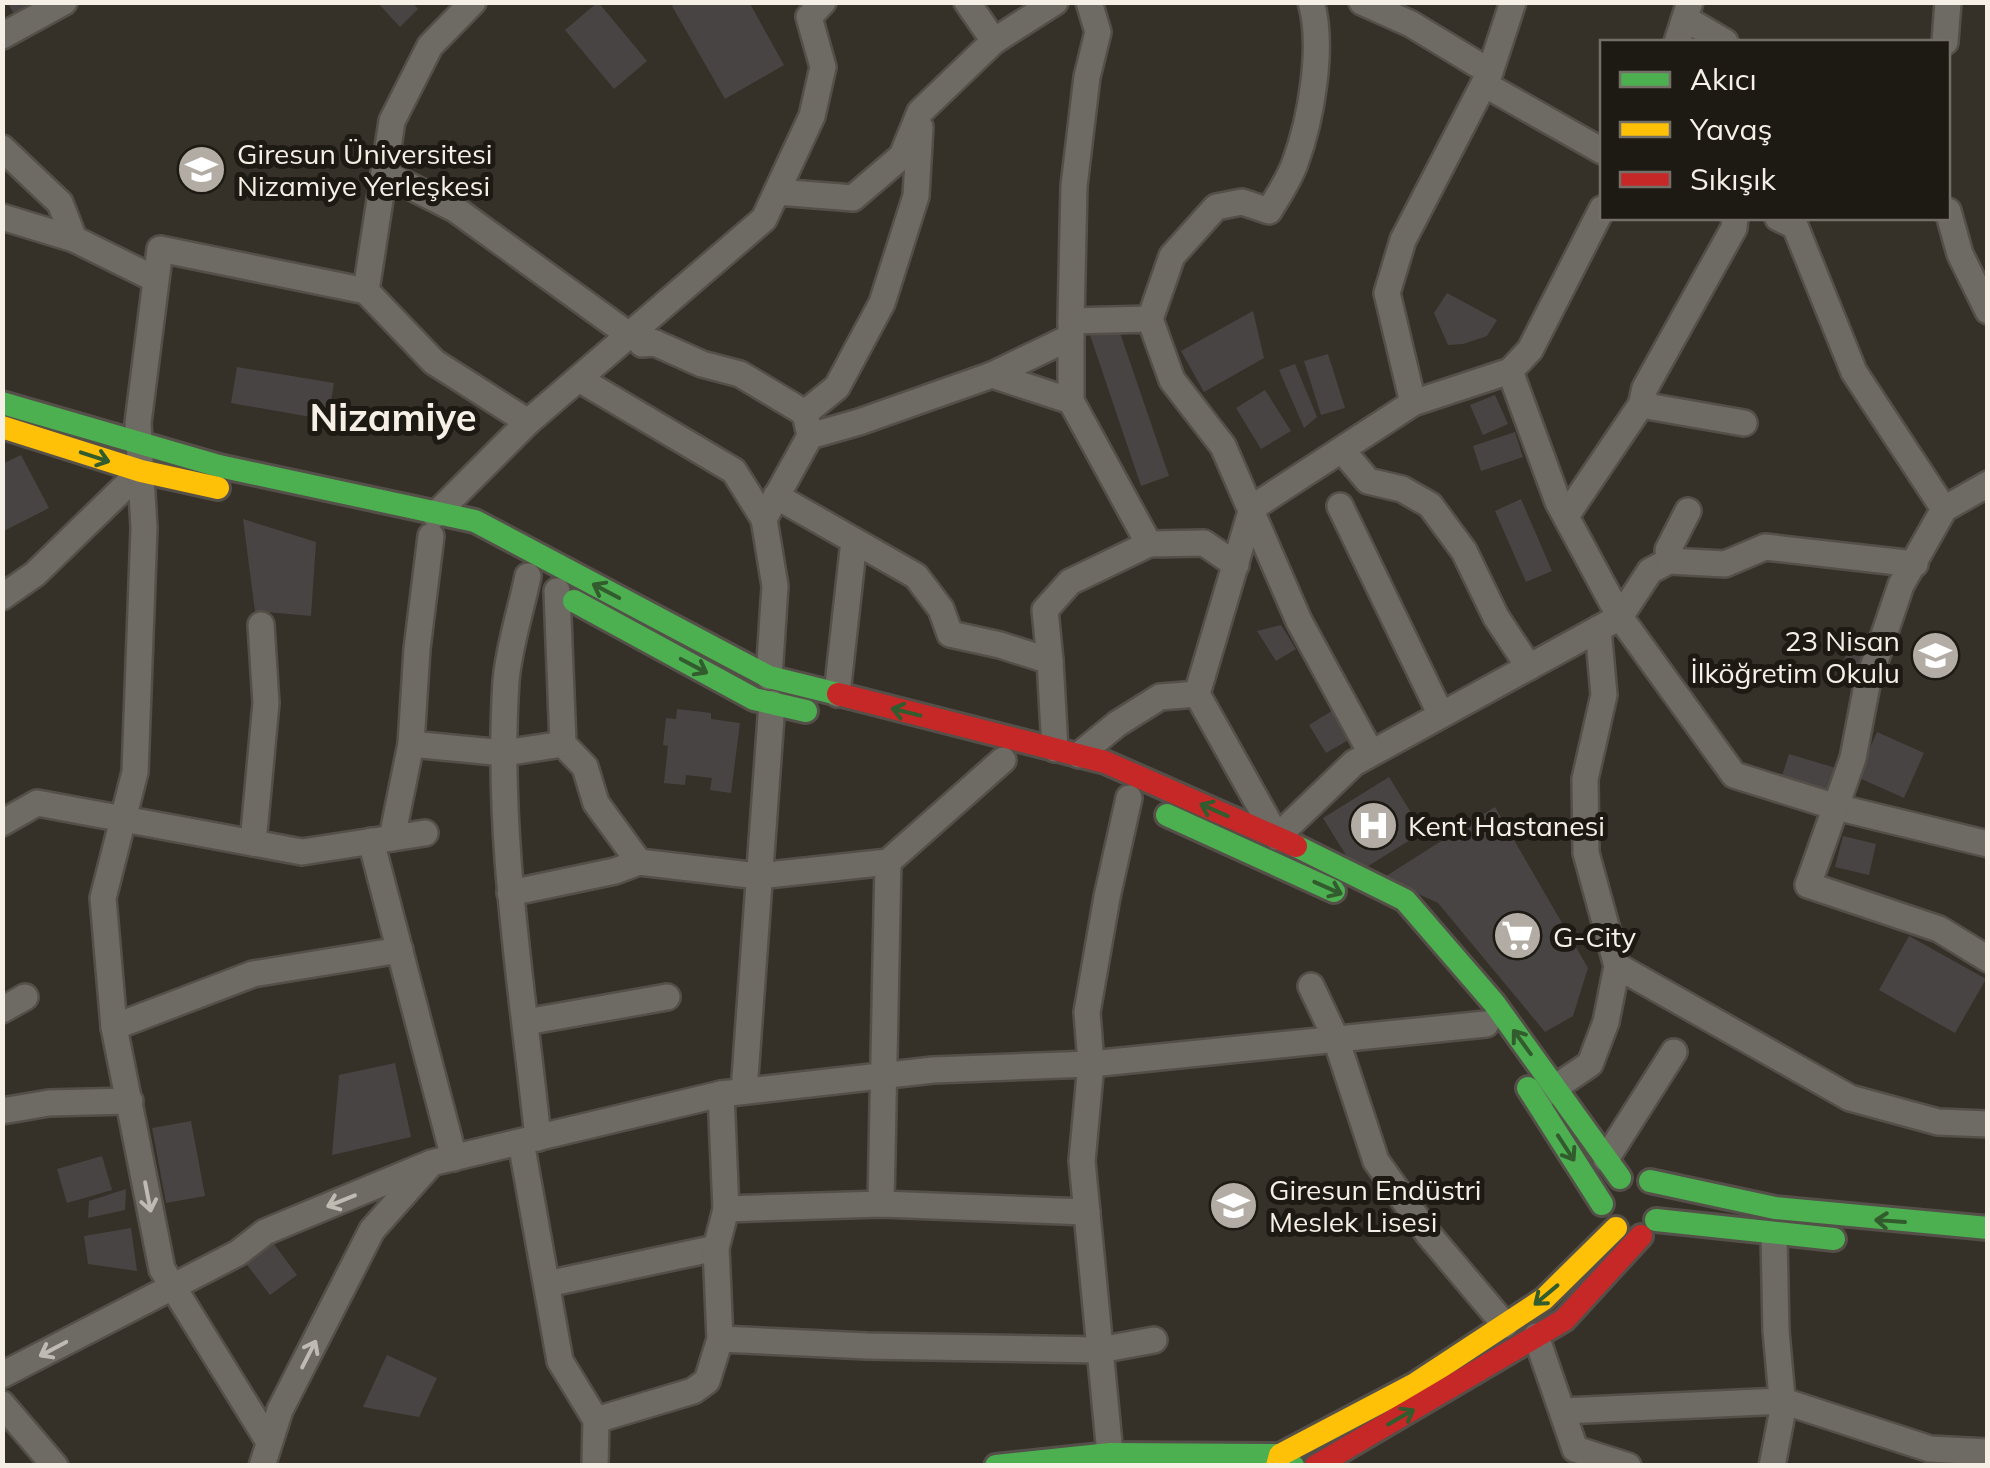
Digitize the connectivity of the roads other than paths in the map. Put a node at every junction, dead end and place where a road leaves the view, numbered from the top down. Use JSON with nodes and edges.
{"nodes":[{"id":1,"x":64,"y":2,"type":"edge"},
{"id":2,"x":473,"y":2,"type":"edge"},
{"id":3,"x":967,"y":2,"type":"edge"},
{"id":4,"x":1055,"y":2,"type":"edge"},
{"id":5,"x":1090,"y":2,"type":"edge"},
{"id":6,"x":1310,"y":2,"type":"edge"},
{"id":7,"x":1362,"y":2,"type":"edge"},
{"id":8,"x":1513,"y":2,"type":"edge"},
{"id":9,"x":1948,"y":2,"type":"edge"},
{"id":10,"x":809,"y":7,"type":"edge"},
{"id":11,"x":1417,"y":13,"type":"edge"},
{"id":12,"x":1684,"y":21,"type":"edge"},
{"id":13,"x":2,"y":36,"type":"edge"},
{"id":14,"x":1721,"y":40,"type":"edge"},
{"id":15,"x":1945,"y":40,"type":"edge"},
{"id":16,"x":994,"y":41,"type":"junction"},
{"id":17,"x":1487,"y":78,"type":"junction"},
{"id":18,"x":920,"y":112,"type":"junction"},
{"id":19,"x":2,"y":148,"type":"edge"},
{"id":20,"x":1600,"y":150,"type":"edge"},
{"id":21,"x":384,"y":173,"type":"junction"},
{"id":22,"x":777,"y":192,"type":"junction"},
{"id":23,"x":1600,"y":212,"type":"edge"},
{"id":24,"x":2,"y":218,"type":"edge"},
{"id":25,"x":1950,"y":218,"type":"edge"},
{"id":26,"x":1735,"y":220,"type":"edge"},
{"id":27,"x":1782,"y":220,"type":"edge"},
{"id":28,"x":74,"y":239,"type":"junction"},
{"id":29,"x":155,"y":279,"type":"junction"},
{"id":30,"x":366,"y":291,"type":"junction"},
{"id":31,"x":1988,"y":310,"type":"edge"},
{"id":32,"x":1150,"y":320,"type":"junction"},
{"id":33,"x":1072,"y":329,"type":"junction"},
{"id":34,"x":622,"y":341,"type":"junction"},
{"id":35,"x":1510,"y":371,"type":"junction"},
{"id":36,"x":992,"y":376,"type":"junction"},
{"id":37,"x":579,"y":379,"type":"junction"},
{"id":38,"x":1071,"y":401,"type":"junction"},
{"id":39,"x":2,"y":402,"type":"edge"},
{"id":40,"x":1413,"y":403,"type":"junction"},
{"id":41,"x":1641,"y":405,"type":"junction"},
{"id":42,"x":528,"y":422,"type":"junction"},
{"id":43,"x":1744,"y":423,"type":"dead end"},
{"id":44,"x":808,"y":424,"type":"junction"},
{"id":45,"x":2,"y":427,"type":"edge"},
{"id":46,"x":139,"y":443,"type":"junction"},
{"id":47,"x":1342,"y":450,"type":"junction"},
{"id":48,"x":140,"y":471,"type":"junction"},
{"id":49,"x":1986,"y":489,"type":"edge"},
{"id":50,"x":1340,"y":506,"type":"dead end"},
{"id":51,"x":770,"y":508,"type":"junction"},
{"id":52,"x":1252,"y":508,"type":"junction"},
{"id":53,"x":1944,"y":509,"type":"junction"},
{"id":54,"x":1688,"y":510,"type":"dead end"},
{"id":55,"x":334,"y":514,"type":"dead end"},
{"id":56,"x":1566,"y":516,"type":"junction"},
{"id":57,"x":432,"y":531,"type":"junction"},
{"id":58,"x":854,"y":541,"type":"junction"},
{"id":59,"x":1149,"y":544,"type":"junction"},
{"id":60,"x":1668,"y":561,"type":"junction"},
{"id":61,"x":1915,"y":564,"type":"junction"},
{"id":62,"x":1236,"y":565,"type":"junction"},
{"id":63,"x":521,"y":572,"type":"joint"},
{"id":64,"x":556,"y":592,"type":"junction"},
{"id":65,"x":2,"y":597,"type":"edge"},
{"id":66,"x":1609,"y":623,"type":"junction"},
{"id":67,"x":262,"y":626,"type":"dead end"},
{"id":68,"x":1050,"y":662,"type":"junction"},
{"id":69,"x":1529,"y":667,"type":"junction"},
{"id":70,"x":770,"y":690,"type":"junction"},
{"id":71,"x":1198,"y":694,"type":"junction"},
{"id":72,"x":833,"y":706,"type":"junction"},
{"id":73,"x":1441,"y":715,"type":"junction"},
{"id":74,"x":411,"y":744,"type":"junction"},
{"id":75,"x":563,"y":744,"type":"junction"},
{"id":76,"x":1067,"y":752,"type":"junction"},
{"id":77,"x":504,"y":753,"type":"junction"},
{"id":78,"x":1372,"y":753,"type":"junction"},
{"id":79,"x":993,"y":757,"type":"joint"},
{"id":80,"x":1129,"y":798,"type":"junction"},
{"id":81,"x":1836,"y":807,"type":"junction"},
{"id":82,"x":123,"y":820,"type":"junction"},
{"id":83,"x":2,"y":823,"type":"edge"},
{"id":84,"x":425,"y":832,"type":"dead end"},
{"id":85,"x":1277,"y":838,"type":"junction"},
{"id":86,"x":382,"y":839,"type":"junction"},
{"id":87,"x":253,"y":843,"type":"junction"},
{"id":88,"x":1988,"y":844,"type":"edge"},
{"id":89,"x":639,"y":862,"type":"junction"},
{"id":90,"x":888,"y":862,"type":"junction"},
{"id":91,"x":758,"y":876,"type":"junction"},
{"id":92,"x":510,"y":893,"type":"junction"},
{"id":93,"x":400,"y":950,"type":"junction"},
{"id":94,"x":1988,"y":959,"type":"edge"},
{"id":95,"x":1617,"y":966,"type":"junction"},
{"id":96,"x":1311,"y":986,"type":"dead end"},
{"id":97,"x":666,"y":997,"type":"dead end"},
{"id":98,"x":526,"y":1022,"type":"junction"},
{"id":99,"x":1486,"y":1024,"type":"junction"},
{"id":100,"x":114,"y":1027,"type":"junction"},
{"id":101,"x":1336,"y":1040,"type":"junction"},
{"id":102,"x":1674,"y":1052,"type":"dead end"},
{"id":103,"x":1091,"y":1064,"type":"junction"},
{"id":104,"x":885,"y":1076,"type":"junction"},
{"id":105,"x":733,"y":1092,"type":"junction"},
{"id":106,"x":1545,"y":1094,"type":"junction"},
{"id":107,"x":130,"y":1101,"type":"junction"},
{"id":108,"x":2,"y":1111,"type":"edge"},
{"id":109,"x":1988,"y":1124,"type":"edge"},
{"id":110,"x":529,"y":1140,"type":"junction"},
{"id":111,"x":443,"y":1160,"type":"junction"},
{"id":112,"x":1613,"y":1168,"type":"junction"},
{"id":113,"x":1650,"y":1181,"type":"junction"},
{"id":114,"x":882,"y":1204,"type":"junction"},
{"id":115,"x":1602,"y":1204,"type":"junction"},
{"id":116,"x":726,"y":1209,"type":"junction"},
{"id":117,"x":1087,"y":1212,"type":"junction"},
{"id":118,"x":1616,"y":1228,"type":"junction"},
{"id":119,"x":1648,"y":1228,"type":"junction"},
{"id":120,"x":1988,"y":1228,"type":"edge"},
{"id":121,"x":1774,"y":1235,"type":"junction"},
{"id":122,"x":1856,"y":1240,"type":"dead end"},
{"id":123,"x":1894,"y":1242,"type":"dead end"},
{"id":124,"x":716,"y":1248,"type":"junction"},
{"id":125,"x":1988,"y":1248,"type":"edge"},
{"id":126,"x":547,"y":1284,"type":"junction"},
{"id":127,"x":172,"y":1285,"type":"junction"},
{"id":128,"x":1504,"y":1326,"type":"junction"},
{"id":129,"x":1536,"y":1336,"type":"junction"},
{"id":130,"x":720,"y":1339,"type":"junction"},
{"id":131,"x":1154,"y":1340,"type":"dead end"},
{"id":132,"x":1100,"y":1350,"type":"junction"},
{"id":133,"x":2,"y":1376,"type":"edge"},
{"id":134,"x":1783,"y":1401,"type":"junction"},
{"id":135,"x":2,"y":1404,"type":"edge"},
{"id":136,"x":1563,"y":1411,"type":"junction"},
{"id":137,"x":596,"y":1420,"type":"junction"},
{"id":138,"x":1988,"y":1452,"type":"edge"},
{"id":139,"x":266,"y":1454,"type":"edge"},
{"id":140,"x":1110,"y":1454,"type":"junction"},
{"id":141,"x":1059,"y":1462,"type":"edge"},
{"id":142,"x":1284,"y":1462,"type":"edge"},
{"id":143,"x":1325,"y":1463,"type":"edge"},
{"id":144,"x":1624,"y":1465,"type":"edge"},
{"id":145,"x":55,"y":1466,"type":"edge"},
{"id":146,"x":595,"y":1466,"type":"edge"},
{"id":147,"x":996,"y":1466,"type":"edge"},
{"id":148,"x":1772,"y":1466,"type":"edge"}],
"edges":[{"from":1,"to":13,"type":"street"},
{"from":2,"to":21,"type":"street"},
{"from":3,"to":16,"type":"street"},
{"from":4,"to":16,"type":"street"},
{"from":5,"to":33,"type":"street"},
{"from":6,"to":32,"type":"street"},
{"from":7,"to":11,"type":"street"},
{"from":8,"to":17,"type":"street"},
{"from":9,"to":15,"type":"street"},
{"from":10,"to":22,"type":"street"},
{"from":11,"to":17,"type":"street"},
{"from":12,"to":14,"type":"street"},
{"from":16,"to":18,"type":"street"},
{"from":17,"to":20,"type":"street"},
{"from":17,"to":40,"type":"street"},
{"from":18,"to":22,"type":"street"},
{"from":18,"to":44,"type":"street"},
{"from":19,"to":28,"type":"street"},
{"from":21,"to":30,"type":"street"},
{"from":21,"to":34,"type":"street"},
{"from":22,"to":34,"type":"street"},
{"from":23,"to":35,"type":"street"},
{"from":24,"to":28,"type":"street"},
{"from":25,"to":31,"type":"street"},
{"from":26,"to":41,"type":"street"},
{"from":27,"to":53,"type":"street"},
{"from":28,"to":29,"type":"street"},
{"from":29,"to":30,"type":"street"},
{"from":29,"to":46,"type":"street"},
{"from":30,"to":42,"type":"street"},
{"from":32,"to":33,"type":"street"},
{"from":32,"to":52,"type":"street"},
{"from":33,"to":36,"type":"street"},
{"from":33,"to":38,"type":"street"},
{"from":34,"to":37,"type":"street"},
{"from":34,"to":44,"type":"street"},
{"from":35,"to":40,"type":"street"},
{"from":35,"to":56,"type":"street"},
{"from":36,"to":38,"type":"street"},
{"from":36,"to":44,"type":"street"},
{"from":37,"to":42,"type":"street"},
{"from":37,"to":51,"type":"street"},
{"from":38,"to":59,"type":"street"},
{"from":39,"to":46,"type":"street"},
{"from":40,"to":47,"type":"street"},
{"from":41,"to":43,"type":"street"},
{"from":41,"to":56,"type":"street"},
{"from":42,"to":57,"type":"street"},
{"from":44,"to":51,"type":"street"},
{"from":45,"to":48,"type":"street","one_way":true},
{"from":46,"to":48,"type":"street"},
{"from":46,"to":57,"type":"street"},
{"from":47,"to":52,"type":"street"},
{"from":47,"to":69,"type":"street"},
{"from":48,"to":55,"type":"street"},
{"from":48,"to":65,"type":"street"},
{"from":48,"to":82,"type":"street"},
{"from":49,"to":53,"type":"street"},
{"from":50,"to":73,"type":"street"},
{"from":51,"to":58,"type":"street"},
{"from":51,"to":70,"type":"street"},
{"from":52,"to":62,"type":"street"},
{"from":52,"to":78,"type":"street"},
{"from":53,"to":61,"type":"street"},
{"from":54,"to":60,"type":"street"},
{"from":56,"to":66,"type":"street"},
{"from":70,"to":57,"type":"street","one_way":true},
{"from":57,"to":74,"type":"street"},
{"from":58,"to":68,"type":"street"},
{"from":58,"to":72,"type":"street"},
{"from":59,"to":62,"type":"street"},
{"from":59,"to":68,"type":"street"},
{"from":60,"to":61,"type":"street"},
{"from":60,"to":66,"type":"street"},
{"from":61,"to":81,"type":"street"},
{"from":62,"to":71,"type":"street"},
{"from":63,"to":64,"type":"street"},
{"from":63,"to":77,"type":"street"},
{"from":64,"to":70,"type":"street","one_way":true},
{"from":64,"to":75,"type":"street"},
{"from":66,"to":69,"type":"street"},
{"from":66,"to":81,"type":"street"},
{"from":66,"to":95,"type":"street"},
{"from":67,"to":87,"type":"street"},
{"from":68,"to":76,"type":"street"},
{"from":69,"to":73,"type":"street"},
{"from":70,"to":72,"type":"street"},
{"from":70,"to":91,"type":"street"},
{"from":71,"to":76,"type":"street"},
{"from":71,"to":85,"type":"street"},
{"from":76,"to":72,"type":"street","one_way":true},
{"from":73,"to":78,"type":"street"},
{"from":74,"to":77,"type":"street"},
{"from":74,"to":86,"type":"street"},
{"from":75,"to":77,"type":"street"},
{"from":75,"to":89,"type":"street"},
{"from":85,"to":76,"type":"street","one_way":true},
{"from":77,"to":92,"type":"street"},
{"from":78,"to":85,"type":"street"},
{"from":79,"to":80,"type":"street"},
{"from":79,"to":90,"type":"street"},
{"from":80,"to":99,"type":"street","one_way":true},
{"from":80,"to":103,"type":"street"},
{"from":81,"to":88,"type":"street"},
{"from":81,"to":94,"type":"street"},
{"from":82,"to":83,"type":"street"},
{"from":82,"to":87,"type":"street"},
{"from":82,"to":100,"type":"street"},
{"from":84,"to":86,"type":"street"},
{"from":106,"to":85,"type":"street","one_way":true},
{"from":86,"to":87,"type":"street"},
{"from":86,"to":93,"type":"street"},
{"from":89,"to":91,"type":"street"},
{"from":89,"to":92,"type":"street"},
{"from":90,"to":91,"type":"street"},
{"from":90,"to":104,"type":"street"},
{"from":91,"to":105,"type":"street"},
{"from":92,"to":98,"type":"street"},
{"from":93,"to":100,"type":"street"},
{"from":93,"to":111,"type":"street"},
{"from":95,"to":106,"type":"street"},
{"from":95,"to":109,"type":"street"},
{"from":96,"to":101,"type":"street"},
{"from":97,"to":98,"type":"street"},
{"from":98,"to":110,"type":"street"},
{"from":99,"to":101,"type":"street"},
{"from":99,"to":106,"type":"street"},
{"from":100,"to":107,"type":"street"},
{"from":101,"to":103,"type":"street"},
{"from":101,"to":128,"type":"street"},
{"from":102,"to":112,"type":"street"},
{"from":103,"to":104,"type":"street"},
{"from":103,"to":117,"type":"street"},
{"from":104,"to":105,"type":"street"},
{"from":104,"to":114,"type":"street"},
{"from":105,"to":110,"type":"street"},
{"from":105,"to":116,"type":"street"},
{"from":106,"to":112,"type":"street"},
{"from":106,"to":115,"type":"street","one_way":true},
{"from":107,"to":108,"type":"street"},
{"from":107,"to":127,"type":"street","one_way":true},
{"from":110,"to":111,"type":"street"},
{"from":110,"to":126,"type":"street"},
{"from":111,"to":127,"type":"street","one_way":true},
{"from":139,"to":111,"type":"street","one_way":true},
{"from":112,"to":113,"type":"street"},
{"from":112,"to":115,"type":"street"},
{"from":113,"to":119,"type":"street"},
{"from":120,"to":113,"type":"street","one_way":true},
{"from":114,"to":116,"type":"street"},
{"from":114,"to":117,"type":"street"},
{"from":115,"to":118,"type":"street"},
{"from":116,"to":124,"type":"street"},
{"from":117,"to":132,"type":"street"},
{"from":118,"to":119,"type":"street"},
{"from":118,"to":128,"type":"street","one_way":true},
{"from":119,"to":121,"type":"street"},
{"from":119,"to":129,"type":"street"},
{"from":121,"to":122,"type":"street"},
{"from":121,"to":134,"type":"street"},
{"from":123,"to":125,"type":"street"},
{"from":124,"to":126,"type":"street"},
{"from":124,"to":130,"type":"street"},
{"from":126,"to":137,"type":"street"},
{"from":127,"to":133,"type":"street","one_way":true},
{"from":127,"to":139,"type":"street"},
{"from":128,"to":142,"type":"street"},
{"from":129,"to":136,"type":"street"},
{"from":143,"to":129,"type":"street","one_way":true},
{"from":130,"to":132,"type":"street"},
{"from":130,"to":137,"type":"street"},
{"from":131,"to":132,"type":"street"},
{"from":132,"to":140,"type":"street"},
{"from":134,"to":136,"type":"street"},
{"from":134,"to":138,"type":"street"},
{"from":134,"to":148,"type":"street"},
{"from":135,"to":145,"type":"street"},
{"from":136,"to":144,"type":"street"},
{"from":137,"to":146,"type":"street"},
{"from":140,"to":141,"type":"street"},
{"from":140,"to":142,"type":"street"},
{"from":141,"to":147,"type":"street"}]}
